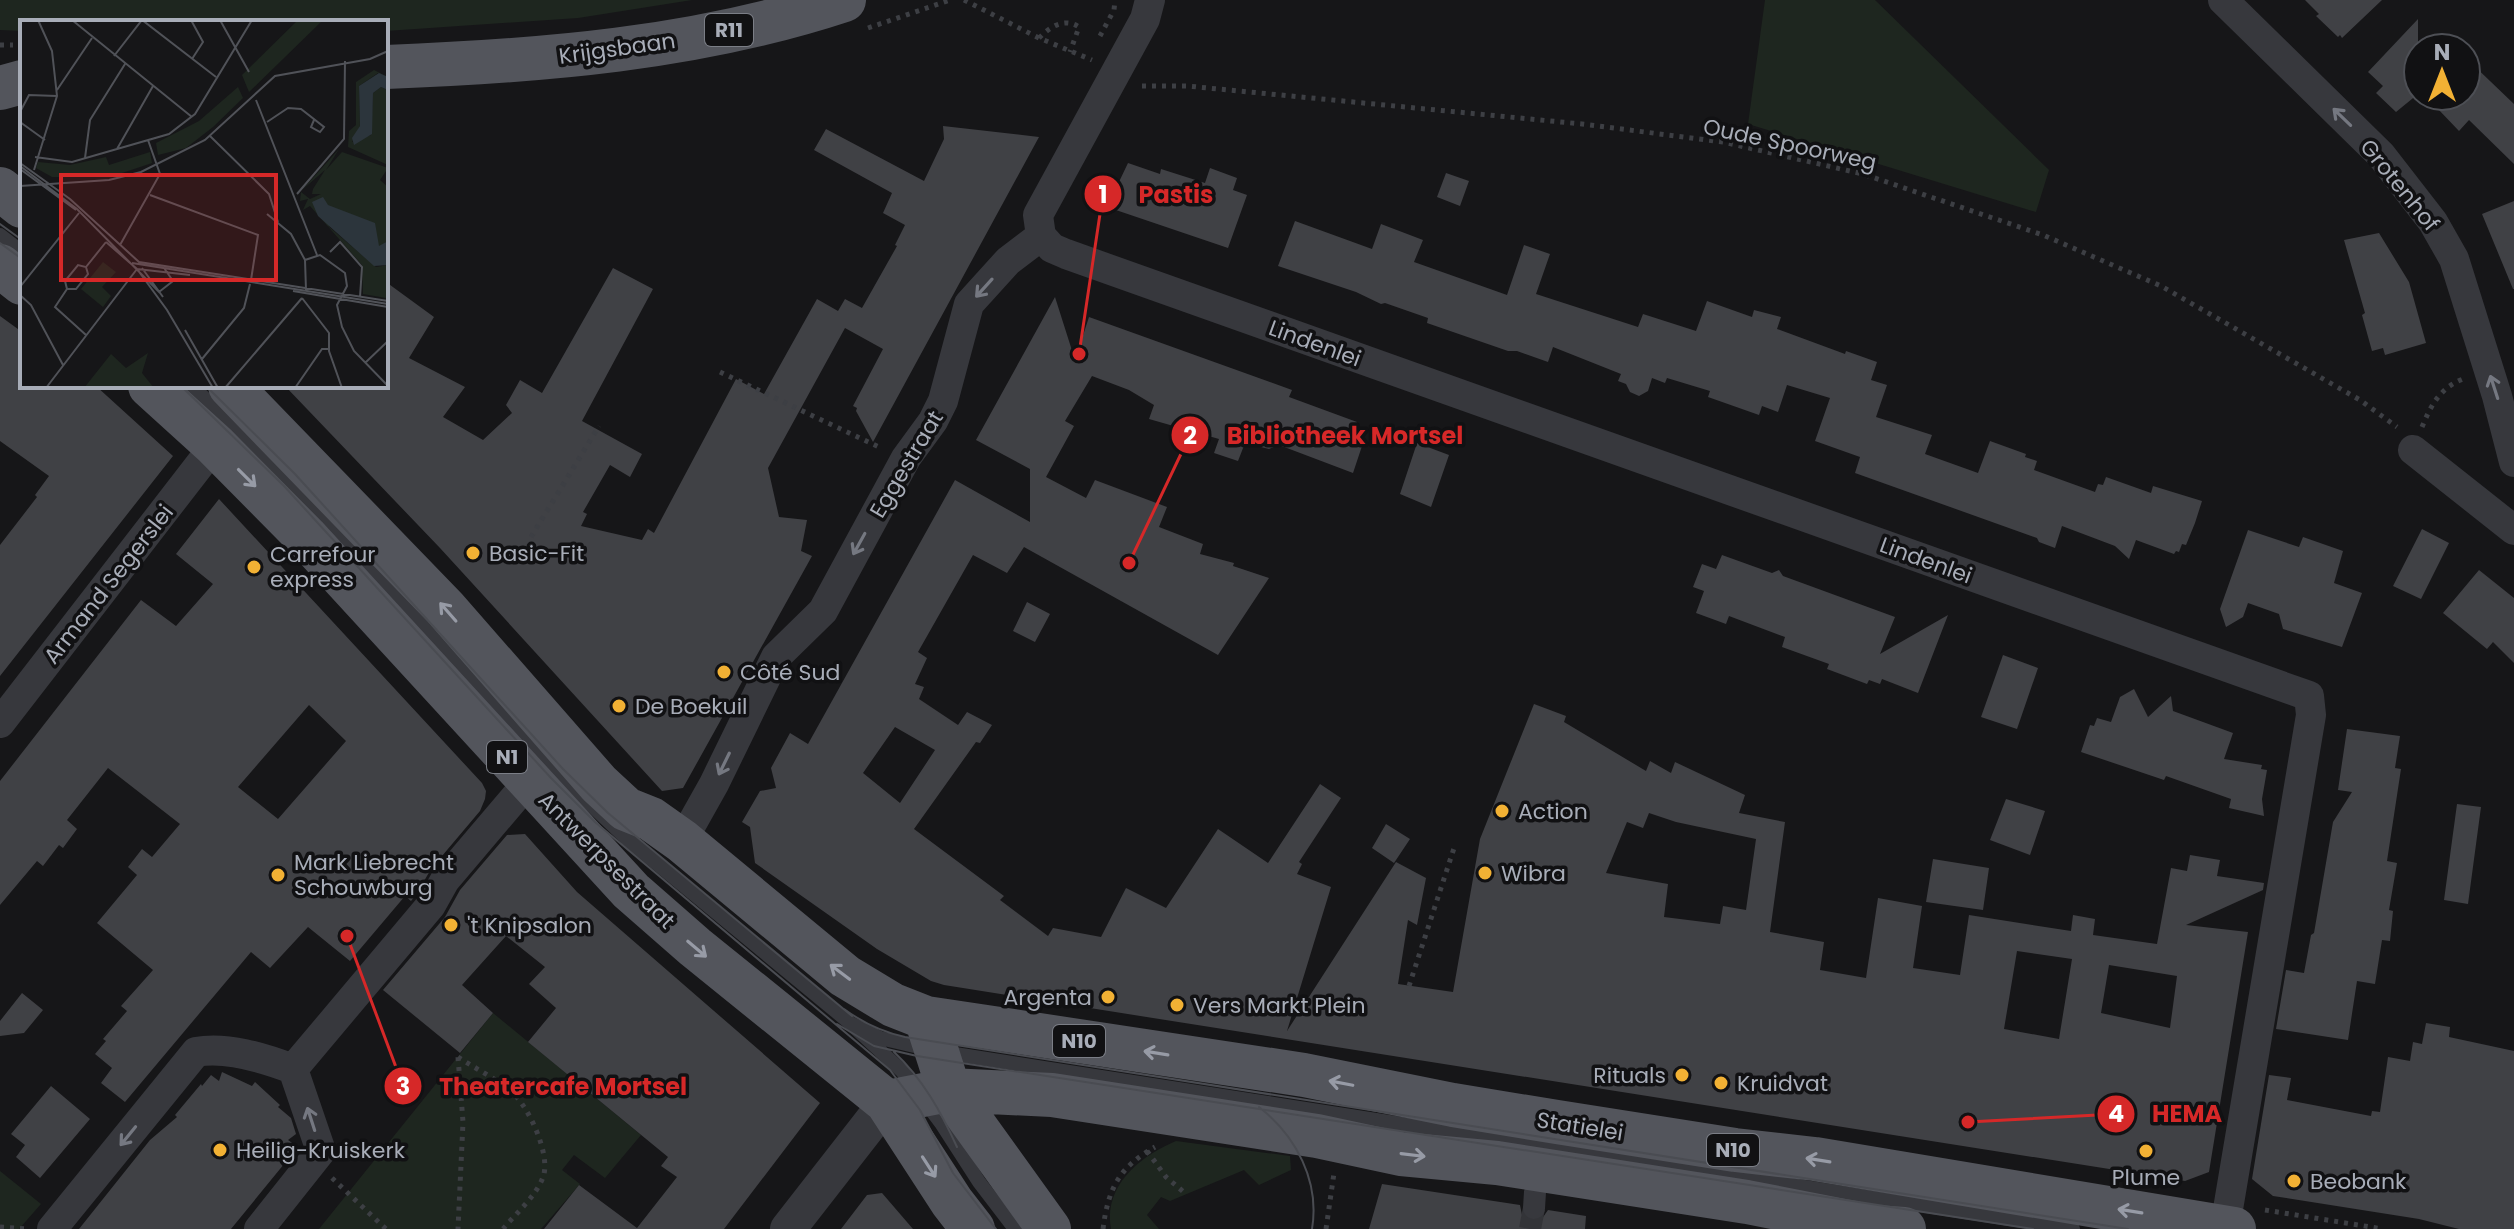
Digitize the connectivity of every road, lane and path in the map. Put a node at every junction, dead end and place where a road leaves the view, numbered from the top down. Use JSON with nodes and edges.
{"nodes":[{"id":1,"x":844,"y":0,"type":"edge"},
{"id":2,"x":964,"y":0,"type":"edge"},
{"id":3,"x":1150,"y":0,"type":"edge"},
{"id":4,"x":2223,"y":0,"type":"edge"},
{"id":5,"x":1039,"y":38,"type":"junction"},
{"id":6,"x":1070,"y":52,"type":"junction"},
{"id":7,"x":1103,"y":66,"type":"junction"},
{"id":8,"x":388,"y":67,"type":"edge"},
{"id":9,"x":20,"y":83,"type":"edge"},
{"id":10,"x":0,"y":88,"type":"edge"},
{"id":11,"x":0,"y":189,"type":"edge"},
{"id":12,"x":20,"y":204,"type":"edge"},
{"id":13,"x":0,"y":235,"type":"edge"},
{"id":14,"x":1041,"y":236,"type":"junction"},
{"id":15,"x":20,"y":250,"type":"edge"},
{"id":16,"x":0,"y":266,"type":"edge"},
{"id":17,"x":20,"y":281,"type":"edge"},
{"id":18,"x":720,"y":372,"type":"dead end"},
{"id":19,"x":2489,"y":373,"type":"junction"},
{"id":20,"x":152,"y":388,"type":"edge"},
{"id":21,"x":194,"y":388,"type":"edge"},
{"id":22,"x":232,"y":388,"type":"edge"},
{"id":23,"x":599,"y":426,"type":"dead end"},
{"id":24,"x":215,"y":445,"type":"junction"},
{"id":25,"x":2413,"y":450,"type":"junction"},
{"id":26,"x":2514,"y":462,"type":"edge"},
{"id":27,"x":903,"y":464,"type":"junction"},
{"id":28,"x":2514,"y":530,"type":"edge"},
{"id":29,"x":531,"y":537,"type":"dead end"},
{"id":30,"x":0,"y":723,"type":"edge"},
{"id":31,"x":529,"y":781,"type":"junction"},
{"id":32,"x":682,"y":841,"type":"junction"},
{"id":33,"x":1455,"y":845,"type":"dead end"},
{"id":34,"x":1409,"y":986,"type":"dead end"},
{"id":35,"x":850,"y":1023,"type":"junction"},
{"id":36,"x":919,"y":1067,"type":"junction"},
{"id":37,"x":293,"y":1069,"type":"junction"},
{"id":38,"x":1044,"y":1094,"type":"junction"},
{"id":39,"x":1161,"y":1144,"type":"dead end"},
{"id":40,"x":1147,"y":1151,"type":"junction"},
{"id":41,"x":314,"y":1161,"type":"junction"},
{"id":42,"x":999,"y":1161,"type":"junction"},
{"id":43,"x":1335,"y":1166,"type":"dead end"},
{"id":44,"x":1186,"y":1194,"type":"dead end"},
{"id":45,"x":2230,"y":1220,"type":"edge"},
{"id":46,"x":0,"y":1227,"type":"edge"},
{"id":47,"x":27,"y":1229,"type":"edge"},
{"id":48,"x":52,"y":1229,"type":"edge"},
{"id":49,"x":259,"y":1229,"type":"edge"},
{"id":50,"x":386,"y":1229,"type":"edge"},
{"id":51,"x":458,"y":1229,"type":"edge"},
{"id":52,"x":503,"y":1229,"type":"edge"},
{"id":53,"x":788,"y":1229,"type":"edge"},
{"id":54,"x":973,"y":1229,"type":"edge"},
{"id":55,"x":1015,"y":1229,"type":"edge"},
{"id":56,"x":1049,"y":1229,"type":"edge"},
{"id":57,"x":1103,"y":1229,"type":"edge"},
{"id":58,"x":1326,"y":1229,"type":"edge"},
{"id":59,"x":1904,"y":1229,"type":"edge"},
{"id":60,"x":2073,"y":1229,"type":"edge"},
{"id":61,"x":2383,"y":1229,"type":"edge"}],
"edges":[{"from":1,"to":8,"type":"main road","name":"Krijgsbaan","number":"R11"},
{"from":2,"to":5,"type":"path","name":"Oude Spoorweg"},
{"from":3,"to":7,"type":"street"},
{"from":19,"to":4,"type":"street","name":"Grotenhof","one_way":true},
{"from":5,"to":6,"type":"path","name":"Oude Spoorweg"},
{"from":5,"to":6,"type":"path"},
{"from":6,"to":7,"type":"path","name":"Oude Spoorweg"},
{"from":7,"to":14,"type":"street"},
{"from":7,"to":25,"type":"path","name":"Oude Spoorweg"},
{"from":9,"to":10,"type":"main road"},
{"from":11,"to":12,"type":"main road"},
{"from":13,"to":15,"type":"lane"},
{"from":14,"to":27,"type":"street","name":"Eggestraat","one_way":true},
{"from":14,"to":45,"type":"street","name":"Lindenlei"},
{"from":16,"to":17,"type":"main road"},
{"from":18,"to":27,"type":"path"},
{"from":19,"to":25,"type":"path"},
{"from":26,"to":19,"type":"street","name":"Grotenhof","one_way":true},
{"from":20,"to":24,"type":"main road","name":"Antwerpsestraat","number":"N1"},
{"from":21,"to":35,"type":"lane"},
{"from":32,"to":22,"type":"main road","number":"N1","one_way":true},
{"from":23,"to":29,"type":"path"},
{"from":24,"to":30,"type":"street","name":"Armand Segerslei"},
{"from":24,"to":31,"type":"main road","name":"Antwerpsestraat","number":"N1","one_way":true},
{"from":25,"to":28,"type":"street"},
{"from":27,"to":32,"type":"street","name":"Eggestraat","one_way":true},
{"from":31,"to":36,"type":"main road","name":"Antwerpsestraat","number":"N1","one_way":true},
{"from":31,"to":37,"type":"street"},
{"from":36,"to":32,"type":"main road","number":"N1","one_way":true},
{"from":33,"to":34,"type":"path"},
{"from":35,"to":36,"type":"lane"},
{"from":35,"to":36,"type":"lane"},
{"from":36,"to":38,"type":"main road","number":"N10"},
{"from":36,"to":42,"type":"main road","number":"N1"},
{"from":45,"to":36,"type":"main road","name":"Statielei","number":"N10","one_way":true},
{"from":36,"to":53,"type":"street"},
{"from":36,"to":54,"type":"main road","number":"N1","one_way":true},
{"from":36,"to":55,"type":"lane"},
{"from":36,"to":60,"type":"lane"},
{"from":41,"to":37,"type":"street","one_way":true},
{"from":37,"to":48,"type":"street","one_way":true},
{"from":38,"to":42,"type":"main road"},
{"from":38,"to":59,"type":"main road","number":"N10","one_way":true},
{"from":39,"to":40,"type":"path"},
{"from":40,"to":44,"type":"path"},
{"from":40,"to":57,"type":"path"},
{"from":41,"to":49,"type":"street"},
{"from":41,"to":50,"type":"path"},
{"from":42,"to":56,"type":"main road","number":"N1"},
{"from":43,"to":58,"type":"path"},
{"from":45,"to":61,"type":"path"},
{"from":46,"to":47,"type":"path"},
{"from":51,"to":52,"type":"path"}]}
